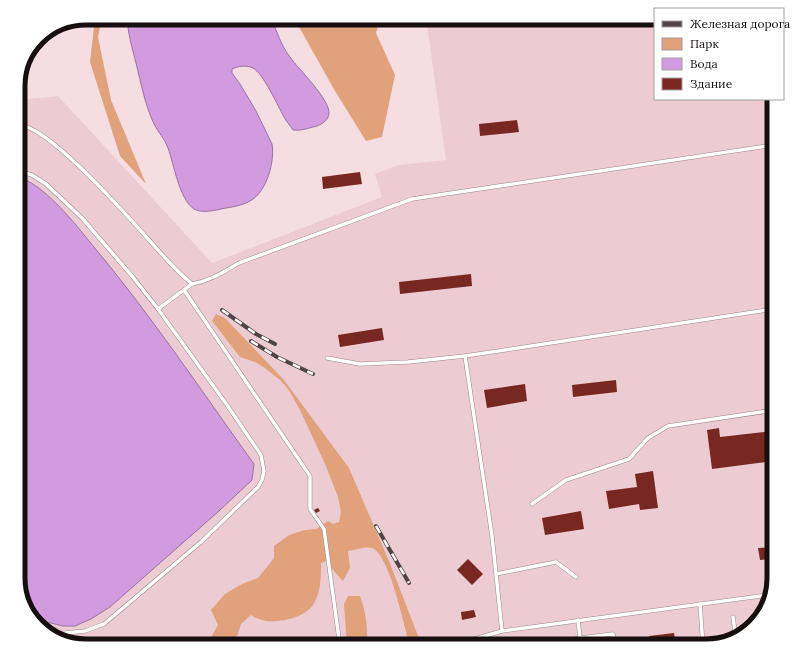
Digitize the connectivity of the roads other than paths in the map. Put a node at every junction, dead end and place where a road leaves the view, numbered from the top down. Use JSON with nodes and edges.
{"nodes":[{"id":1,"x":25,"y":126,"type":"edge"},
{"id":2,"x":767,"y":146,"type":"edge"},
{"id":3,"x":25,"y":173,"type":"edge"},
{"id":4,"x":192,"y":284,"type":"junction"},
{"id":5,"x":184,"y":290,"type":"junction"},
{"id":6,"x":158,"y":309,"type":"junction"},
{"id":7,"x":767,"y":310,"type":"edge"},
{"id":8,"x":464,"y":356,"type":"junction"},
{"id":9,"x":327,"y":358,"type":"dead end"},
{"id":10,"x":767,"y":411,"type":"edge"},
{"id":11,"x":532,"y":504,"type":"dead end"},
{"id":12,"x":496,"y":574,"type":"junction"},
{"id":13,"x":576,"y":577,"type":"dead end"},
{"id":14,"x":764,"y":595,"type":"edge"},
{"id":15,"x":700,"y":604,"type":"junction"},
{"id":16,"x":733,"y":618,"type":"dead end"},
{"id":17,"x":578,"y":620,"type":"junction"},
{"id":18,"x":502,"y":631,"type":"junction"},
{"id":19,"x":735,"y":631,"type":"edge"},
{"id":20,"x":61,"y":633,"type":"edge"},
{"id":21,"x":580,"y":638,"type":"junction"},
{"id":22,"x":339,"y":639,"type":"edge"},
{"id":23,"x":474,"y":639,"type":"edge"},
{"id":24,"x":576,"y":639,"type":"edge"},
{"id":25,"x":613,"y":639,"type":"edge"},
{"id":26,"x":702,"y":639,"type":"edge"}],
"edges":[{"from":1,"to":4,"type":"lane"},
{"from":2,"to":4,"type":"lane"},
{"from":3,"to":6,"type":"lane"},
{"from":4,"to":5,"type":"lane"},
{"from":5,"to":6,"type":"lane"},
{"from":5,"to":22,"type":"lane"},
{"from":6,"to":20,"type":"lane"},
{"from":7,"to":8,"type":"lane"},
{"from":8,"to":9,"type":"lane"},
{"from":8,"to":12,"type":"lane"},
{"from":10,"to":11,"type":"lane"},
{"from":12,"to":13,"type":"lane"},
{"from":12,"to":18,"type":"lane"},
{"from":14,"to":15,"type":"lane"},
{"from":15,"to":17,"type":"lane"},
{"from":15,"to":26,"type":"lane"},
{"from":16,"to":19,"type":"lane"},
{"from":17,"to":18,"type":"lane"},
{"from":17,"to":21,"type":"lane"},
{"from":18,"to":23,"type":"lane"},
{"from":21,"to":24,"type":"lane"},
{"from":21,"to":25,"type":"lane"}]}
